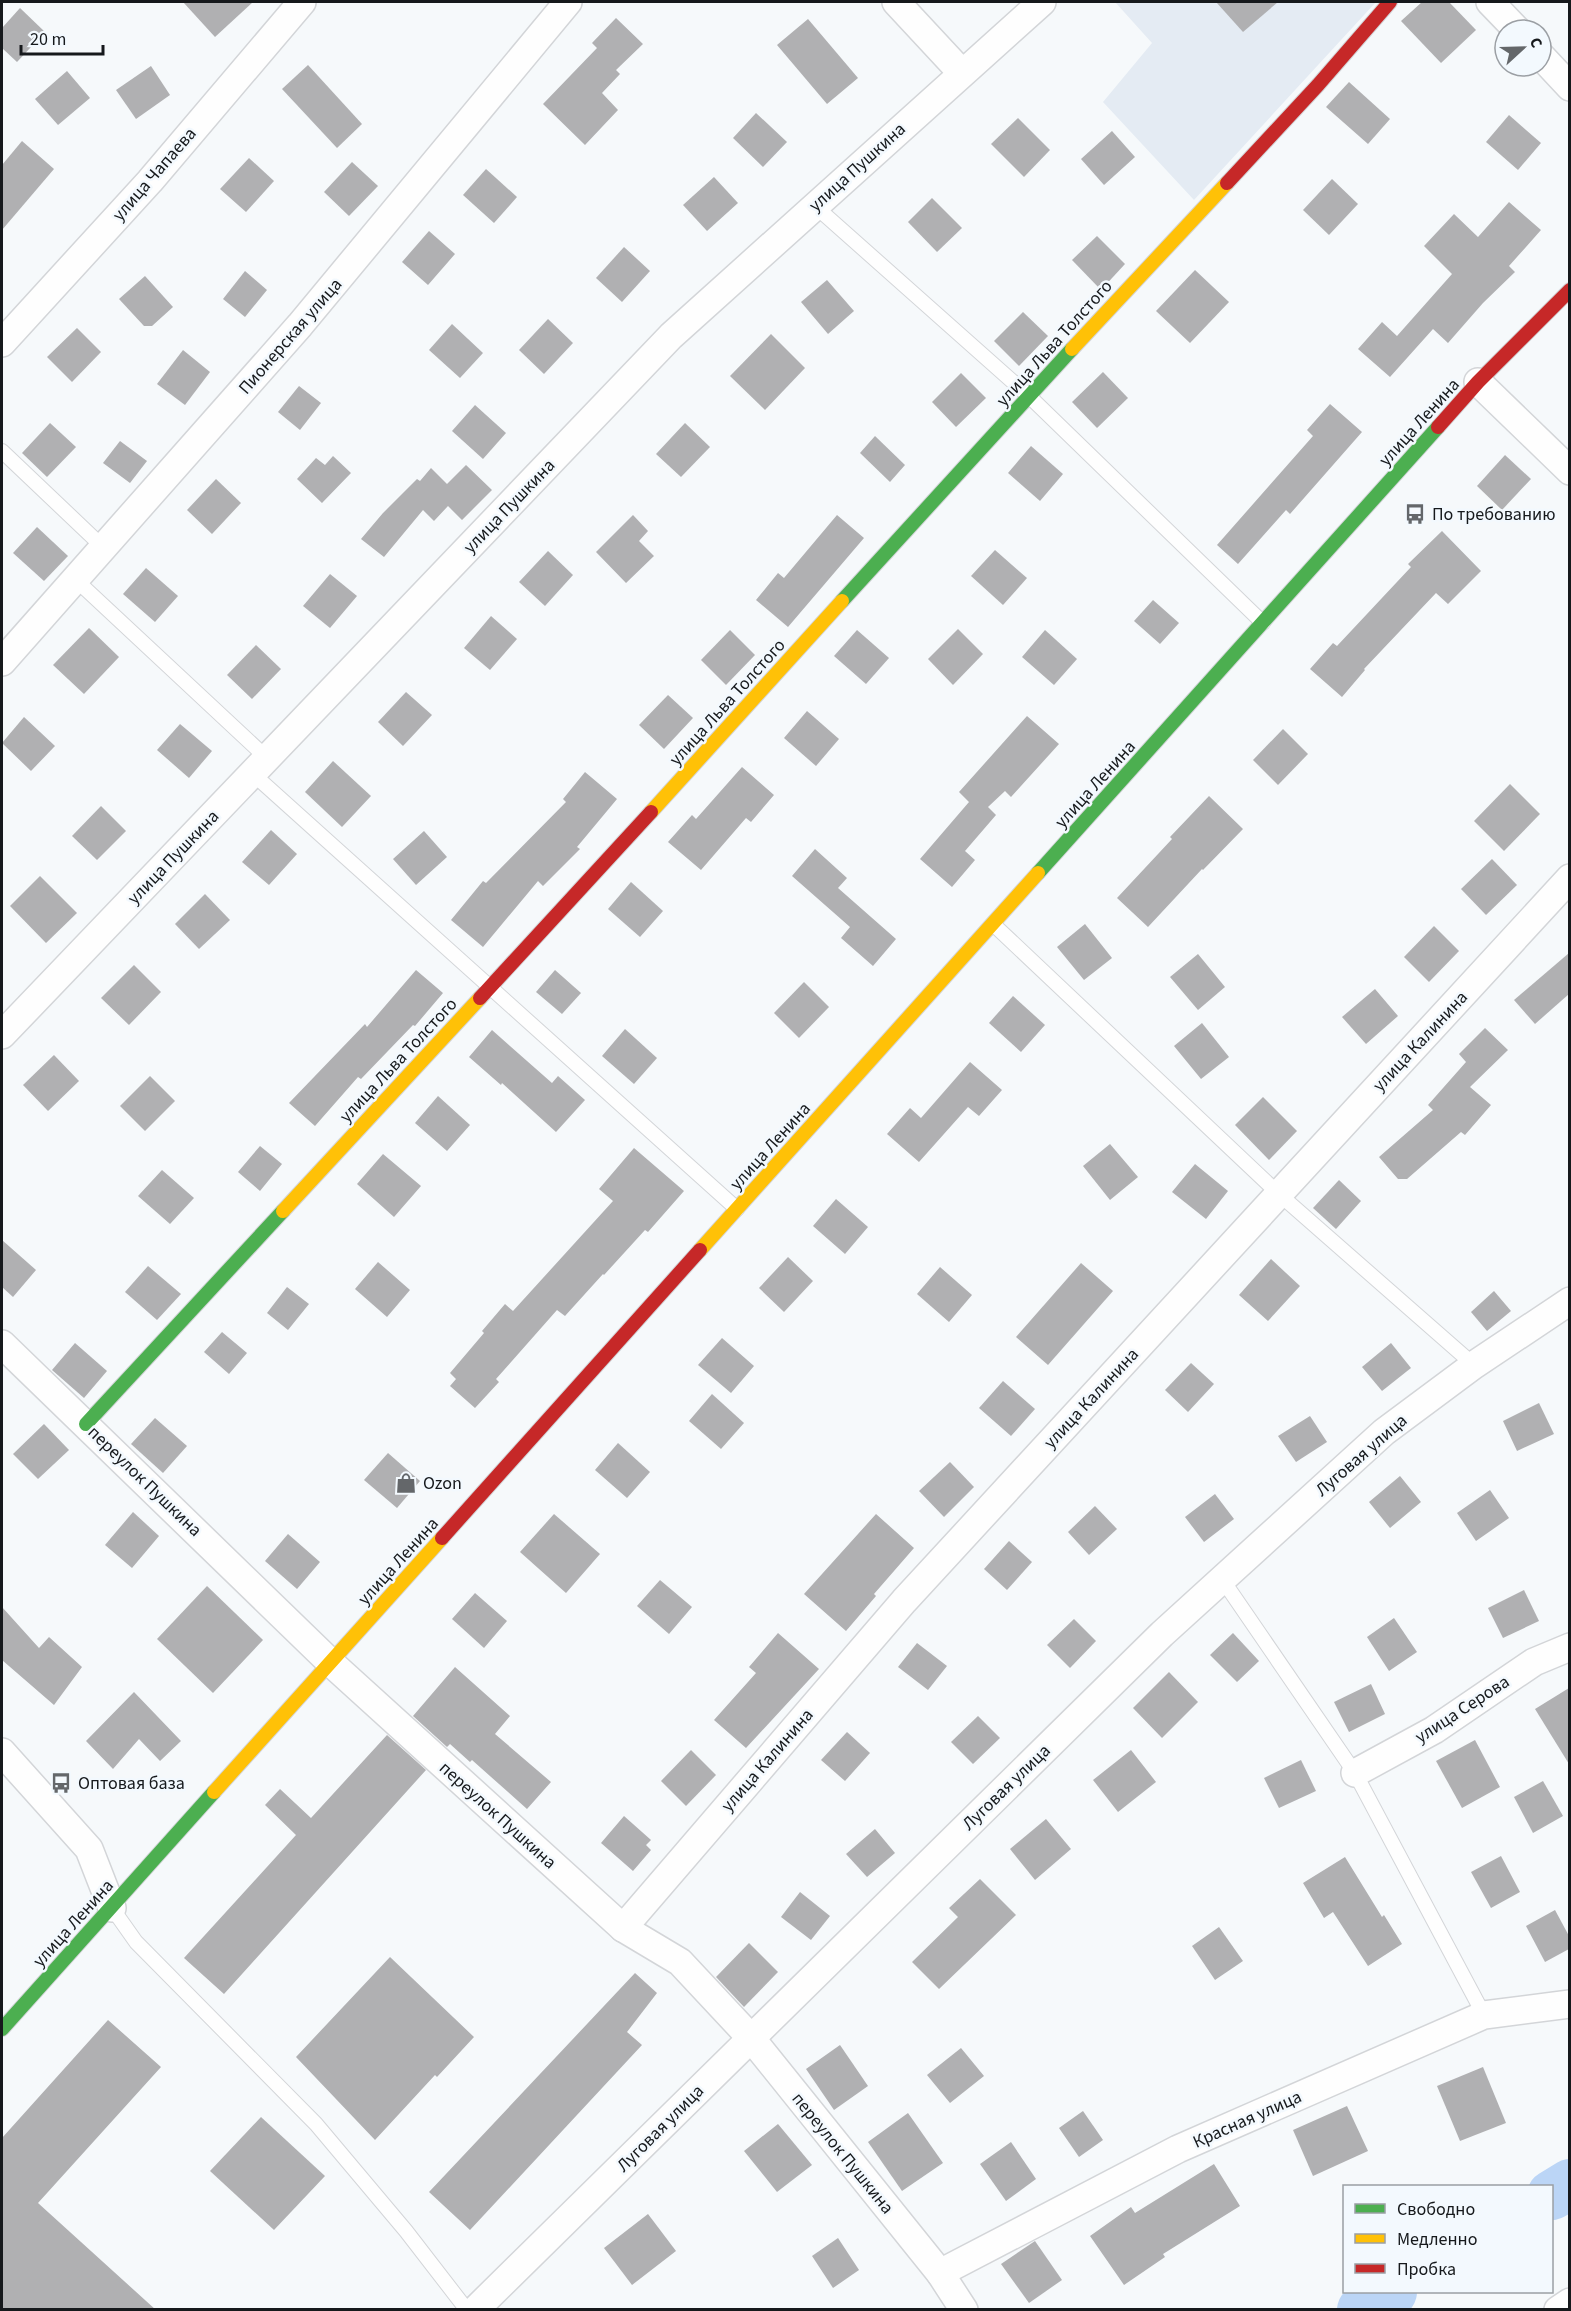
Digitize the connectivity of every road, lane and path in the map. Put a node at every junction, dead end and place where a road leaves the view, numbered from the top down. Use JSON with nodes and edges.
{"nodes":[{"id":1,"x":302,"y":2,"type":"edge"},
{"id":2,"x":568,"y":2,"type":"edge"},
{"id":3,"x":896,"y":2,"type":"edge"},
{"id":4,"x":1041,"y":2,"type":"edge"},
{"id":5,"x":1390,"y":2,"type":"edge"},
{"id":6,"x":1490,"y":2,"type":"edge"},
{"id":7,"x":1505,"y":18,"type":"edge"},
{"id":8,"x":1553,"y":69,"type":"edge"},
{"id":9,"x":962,"y":73,"type":"junction"},
{"id":10,"x":1569,"y":87,"type":"edge"},
{"id":11,"x":815,"y":206,"type":"junction"},
{"id":12,"x":1569,"y":290,"type":"edge"},
{"id":13,"x":2,"y":343,"type":"edge"},
{"id":14,"x":1478,"y":382,"type":"junction"},
{"id":15,"x":1030,"y":397,"type":"junction"},
{"id":16,"x":2,"y":452,"type":"edge"},
{"id":17,"x":1569,"y":471,"type":"edge"},
{"id":18,"x":104,"y":548,"type":"junction"},
{"id":19,"x":76,"y":580,"type":"junction"},
{"id":20,"x":1263,"y":622,"type":"junction"},
{"id":21,"x":2,"y":662,"type":"edge"},
{"id":22,"x":261,"y":766,"type":"junction"},
{"id":23,"x":1569,"y":878,"type":"edge"},
{"id":24,"x":993,"y":924,"type":"junction"},
{"id":25,"x":491,"y":987,"type":"junction"},
{"id":26,"x":2,"y":1035,"type":"edge"},
{"id":27,"x":1279,"y":1194,"type":"junction"},
{"id":28,"x":737,"y":1209,"type":"junction"},
{"id":29,"x":1569,"y":1301,"type":"edge"},
{"id":30,"x":2,"y":1344,"type":"edge"},
{"id":31,"x":1474,"y":1365,"type":"junction"},
{"id":32,"x":86,"y":1424,"type":"junction"},
{"id":33,"x":1222,"y":1579,"type":"junction"},
{"id":34,"x":1569,"y":1647,"type":"edge"},
{"id":35,"x":331,"y":1663,"type":"junction"},
{"id":36,"x":2,"y":1752,"type":"edge"},
{"id":37,"x":1355,"y":1773,"type":"junction"},
{"id":38,"x":112,"y":1908,"type":"junction"},
{"id":39,"x":623,"y":1928,"type":"junction"},
{"id":40,"x":1569,"y":2004,"type":"edge"},
{"id":41,"x":1484,"y":2015,"type":"junction"},
{"id":42,"x":2,"y":2029,"type":"edge"},
{"id":43,"x":751,"y":2038,"type":"junction"},
{"id":44,"x":940,"y":2273,"type":"junction"},
{"id":45,"x":1569,"y":2302,"type":"edge"},
{"id":46,"x":467,"y":2310,"type":"edge"},
{"id":47,"x":475,"y":2310,"type":"edge"},
{"id":48,"x":964,"y":2310,"type":"edge"},
{"id":49,"x":1558,"y":2310,"type":"edge"}],
"edges":[{"from":1,"to":13,"type":"street","name":"улица Чапаева"},
{"from":2,"to":18,"type":"street","name":"Пионерская улица"},
{"from":3,"to":9,"type":"street"},
{"from":4,"to":9,"type":"street","name":"улица Пушкина"},
{"from":5,"to":15,"type":"street","name":"улица Льва Толстого"},
{"from":6,"to":7,"type":"street"},
{"from":8,"to":10,"type":"street"},
{"from":9,"to":11,"type":"street","name":"улица Пушкина"},
{"from":11,"to":15,"type":"lane"},
{"from":11,"to":22,"type":"street","name":"улица Пушкина"},
{"from":12,"to":14,"type":"street","name":"улица Ленина"},
{"from":14,"to":17,"type":"street"},
{"from":14,"to":20,"type":"street","name":"улица Ленина"},
{"from":15,"to":20,"type":"lane"},
{"from":15,"to":25,"type":"street","name":"улица Льва Толстого"},
{"from":16,"to":18,"type":"lane"},
{"from":18,"to":19,"type":"street","name":"Пионерская улица"},
{"from":19,"to":21,"type":"street","name":"Пионерская улица"},
{"from":19,"to":22,"type":"lane"},
{"from":20,"to":24,"type":"street","name":"улица Ленина"},
{"from":22,"to":25,"type":"lane"},
{"from":22,"to":26,"type":"street","name":"улица Пушкина"},
{"from":23,"to":27,"type":"street","name":"улица Калинина"},
{"from":24,"to":27,"type":"lane"},
{"from":24,"to":28,"type":"street","name":"улица Ленина"},
{"from":25,"to":28,"type":"lane"},
{"from":25,"to":32,"type":"street","name":"улица Льва Толстого"},
{"from":27,"to":31,"type":"lane"},
{"from":27,"to":39,"type":"street","name":"улица Калинина"},
{"from":28,"to":35,"type":"street","name":"улица Ленина"},
{"from":29,"to":31,"type":"street","name":"Луговая улица"},
{"from":30,"to":32,"type":"street","name":"переулок Пушкина"},
{"from":31,"to":33,"type":"street","name":"Луговая улица"},
{"from":32,"to":35,"type":"street","name":"переулок Пушкина"},
{"from":33,"to":37,"type":"lane"},
{"from":33,"to":43,"type":"street","name":"Луговая улица"},
{"from":34,"to":37,"type":"street","name":"улица Серова"},
{"from":35,"to":38,"type":"street","name":"улица Ленина"},
{"from":35,"to":39,"type":"street","name":"переулок Пушкина"},
{"from":36,"to":38,"type":"street"},
{"from":37,"to":41,"type":"lane"},
{"from":38,"to":42,"type":"street","name":"улица Ленина"},
{"from":38,"to":46,"type":"lane"},
{"from":39,"to":43,"type":"street","name":"переулок Пушкина"},
{"from":40,"to":41,"type":"street","name":"Красная улица"},
{"from":41,"to":44,"type":"street","name":"Красная улица"},
{"from":43,"to":44,"type":"street","name":"переулок Пушкина"},
{"from":43,"to":47,"type":"street","name":"Луговая улица"},
{"from":44,"to":48,"type":"street","name":"переулок Пушкина"},
{"from":45,"to":49,"type":"street"}]}
